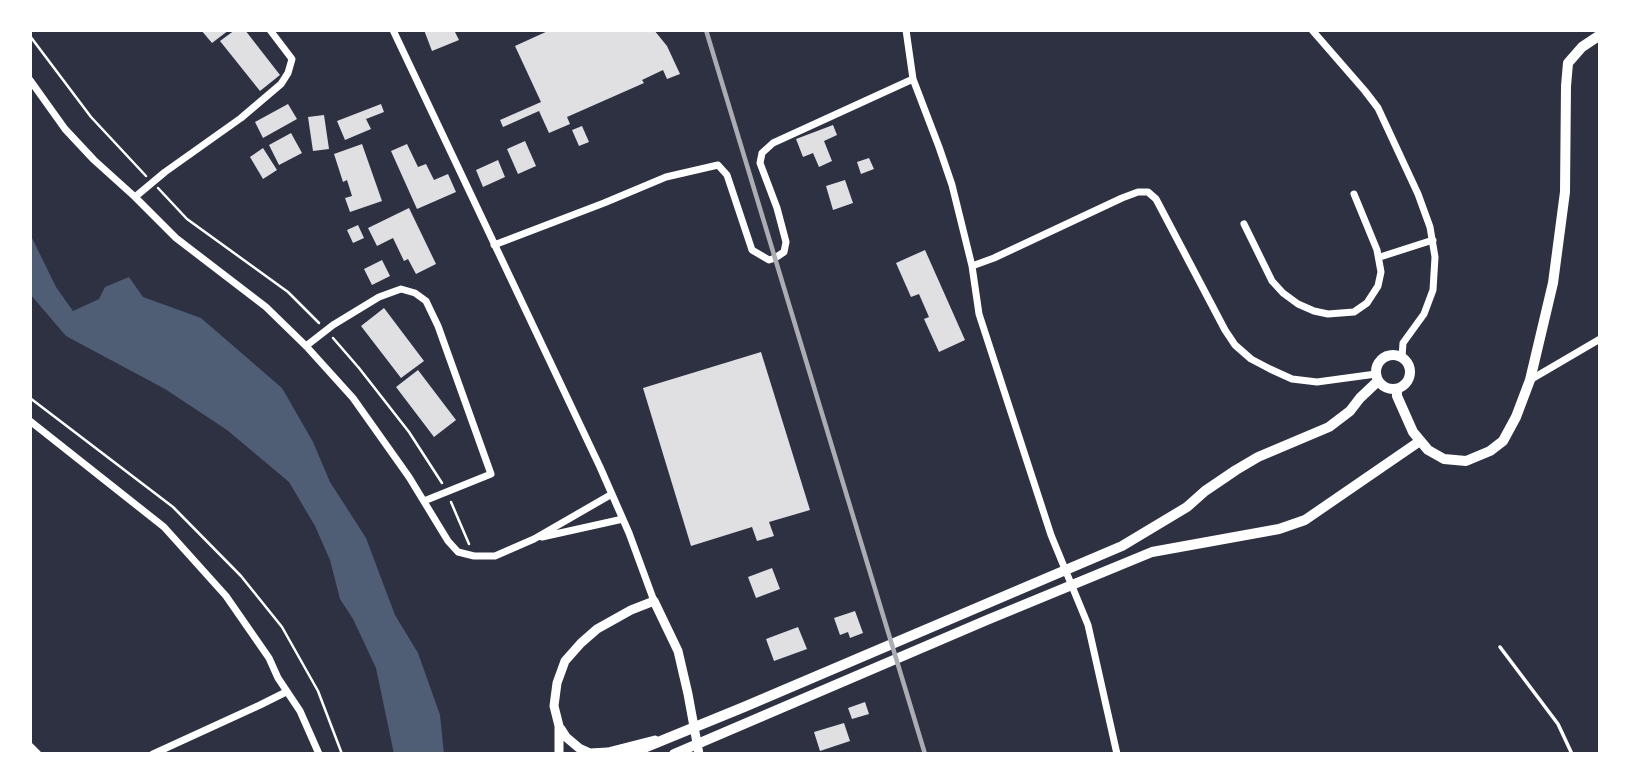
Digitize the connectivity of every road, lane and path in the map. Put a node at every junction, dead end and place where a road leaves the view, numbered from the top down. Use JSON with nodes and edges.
{"nodes":[{"id":1,"x":270,"y":30,"type":"edge"},
{"id":2,"x":393,"y":30,"type":"edge"},
{"id":3,"x":906,"y":30,"type":"edge"},
{"id":4,"x":1312,"y":30,"type":"edge"},
{"id":5,"x":1600,"y":35,"type":"edge"},
{"id":6,"x":30,"y":36,"type":"edge"},
{"id":7,"x":913,"y":79,"type":"junction"},
{"id":8,"x":30,"y":80,"type":"edge"},
{"id":9,"x":152,"y":182,"type":"junction"},
{"id":10,"x":1354,"y":194,"type":"dead end"},
{"id":11,"x":135,"y":197,"type":"junction"},
{"id":12,"x":1244,"y":224,"type":"dead end"},
{"id":13,"x":1433,"y":240,"type":"junction"},
{"id":14,"x":495,"y":245,"type":"junction"},
{"id":15,"x":1380,"y":257,"type":"junction"},
{"id":16,"x":972,"y":266,"type":"junction"},
{"id":17,"x":326,"y":330,"type":"junction"},
{"id":18,"x":1600,"y":339,"type":"edge"},
{"id":19,"x":306,"y":346,"type":"junction"},
{"id":20,"x":1402,"y":357,"type":"junction"},
{"id":21,"x":1377,"y":378,"type":"junction"},
{"id":22,"x":1530,"y":380,"type":"junction"},
{"id":23,"x":1397,"y":389,"type":"junction"},
{"id":24,"x":30,"y":421,"type":"edge"},
{"id":25,"x":1420,"y":441,"type":"junction"},
{"id":26,"x":447,"y":492,"type":"junction"},
{"id":27,"x":612,"y":494,"type":"junction"},
{"id":28,"x":424,"y":501,"type":"junction"},
{"id":29,"x":623,"y":519,"type":"junction"},
{"id":30,"x":534,"y":539,"type":"junction"},
{"id":31,"x":468,"y":542,"type":"dead end"},
{"id":32,"x":654,"y":601,"type":"junction"},
{"id":33,"x":1500,"y":648,"type":"dead end"},
{"id":34,"x":286,"y":691,"type":"junction"},
{"id":35,"x":686,"y":730,"type":"junction"},
{"id":36,"x":717,"y":736,"type":"junction"},
{"id":37,"x":563,"y":738,"type":"junction"},
{"id":38,"x":30,"y":746,"type":"edge"},
{"id":39,"x":38,"y":754,"type":"edge"},
{"id":40,"x":153,"y":754,"type":"edge"},
{"id":41,"x":319,"y":754,"type":"edge"},
{"id":42,"x":559,"y":754,"type":"edge"},
{"id":43,"x":629,"y":754,"type":"edge"},
{"id":44,"x":674,"y":754,"type":"edge"},
{"id":45,"x":688,"y":754,"type":"edge"},
{"id":46,"x":699,"y":754,"type":"edge"},
{"id":47,"x":1117,"y":754,"type":"edge"},
{"id":48,"x":1572,"y":754,"type":"edge"}],
"edges":[{"from":1,"to":9,"type":"street"},
{"from":2,"to":14,"type":"street"},
{"from":3,"to":7,"type":"street"},
{"from":4,"to":13,"type":"street"},
{"from":5,"to":22,"type":"main road"},
{"from":6,"to":9,"type":"path"},
{"from":7,"to":14,"type":"street"},
{"from":7,"to":16,"type":"street"},
{"from":8,"to":11,"type":"street"},
{"from":9,"to":11,"type":"street"},
{"from":9,"to":17,"type":"path"},
{"from":10,"to":15,"type":"street"},
{"from":11,"to":19,"type":"street"},
{"from":12,"to":15,"type":"street"},
{"from":13,"to":15,"type":"street"},
{"from":13,"to":20,"type":"street"},
{"from":14,"to":27,"type":"street"},
{"from":16,"to":21,"type":"street"},
{"from":16,"to":47,"type":"street"},
{"from":17,"to":19,"type":"street"},
{"from":17,"to":26,"type":"path"},
{"from":17,"to":26,"type":"street"},
{"from":18,"to":22,"type":"street"},
{"from":19,"to":28,"type":"street"},
{"from":20,"to":21,"type":"main road"},
{"from":20,"to":23,"type":"main road"},
{"from":21,"to":23,"type":"main road"},
{"from":21,"to":35,"type":"main road"},
{"from":22,"to":25,"type":"main road"},
{"from":23,"to":25,"type":"main road"},
{"from":24,"to":34,"type":"street"},
{"from":25,"to":36,"type":"main road"},
{"from":26,"to":28,"type":"street"},
{"from":26,"to":31,"type":"path"},
{"from":27,"to":29,"type":"street"},
{"from":27,"to":30,"type":"street"},
{"from":28,"to":30,"type":"street"},
{"from":29,"to":30,"type":"street"},
{"from":29,"to":32,"type":"street"},
{"from":32,"to":37,"type":"street"},
{"from":32,"to":46,"type":"street"},
{"from":33,"to":48,"type":"lane"},
{"from":34,"to":40,"type":"street"},
{"from":34,"to":41,"type":"street"},
{"from":35,"to":37,"type":"street"},
{"from":35,"to":43,"type":"main road"},
{"from":36,"to":44,"type":"main road"},
{"from":36,"to":45,"type":"street"},
{"from":37,"to":42,"type":"street"},
{"from":38,"to":39,"type":"street"}]}
